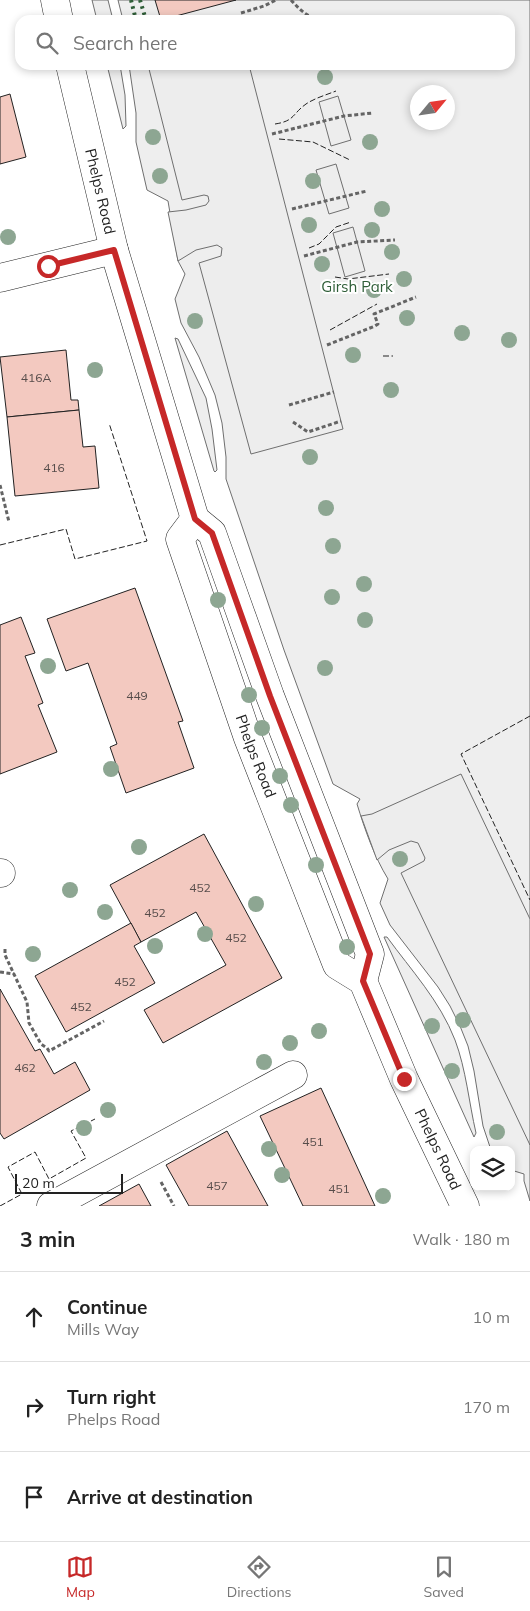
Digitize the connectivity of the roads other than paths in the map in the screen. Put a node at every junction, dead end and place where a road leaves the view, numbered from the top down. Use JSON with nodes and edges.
{"nodes":[{"id":1,"x":55,"y":0,"type":"edge"},
{"id":2,"x":58,"y":15,"type":"edge"},
{"id":3,"x":71,"y":70,"type":"edge"},
{"id":4,"x":114,"y":250,"type":"junction"},
{"id":5,"x":0,"y":278,"type":"edge"},
{"id":6,"x":293,"y":1075,"type":"dead end"},
{"id":7,"x":51,"y":1206,"type":"edge"},
{"id":8,"x":465,"y":1206,"type":"edge"}],
"edges":[{"from":1,"to":2,"type":"street"},
{"from":3,"to":4,"type":"street","name":"Phelps Road"},
{"from":4,"to":5,"type":"street"},
{"from":4,"to":8,"type":"street","name":"Phelps Road"},
{"from":6,"to":7,"type":"street"}]}
